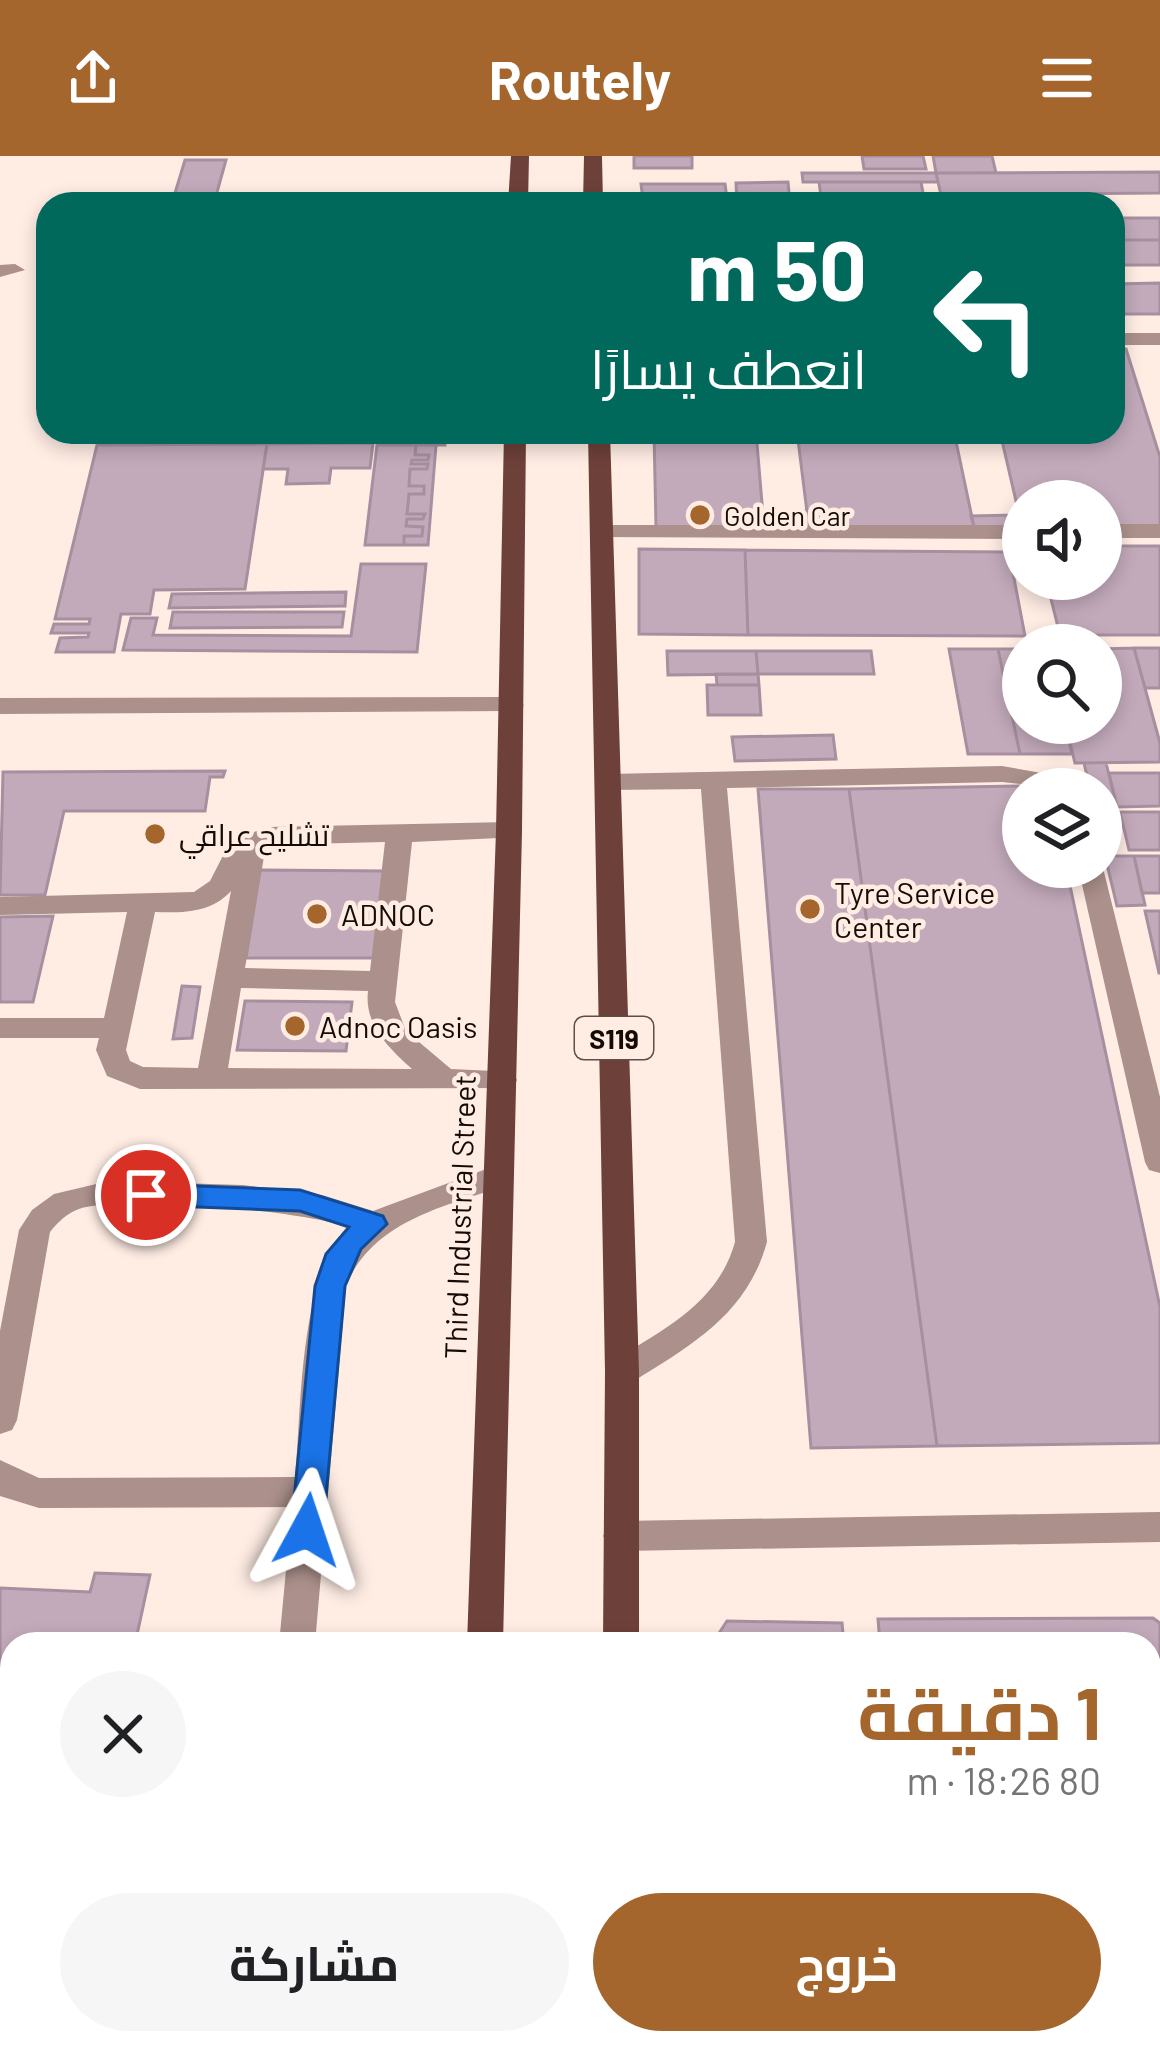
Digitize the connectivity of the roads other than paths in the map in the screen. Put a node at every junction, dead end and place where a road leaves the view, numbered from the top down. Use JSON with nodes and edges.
{"nodes":[{"id":1,"x":520,"y":156,"type":"edge"},
{"id":2,"x":593,"y":156,"type":"edge"},
{"id":3,"x":518,"y":192,"type":"edge"},
{"id":4,"x":593,"y":192,"type":"edge"},
{"id":5,"x":1125,"y":339,"type":"edge"},
{"id":6,"x":1160,"y":339,"type":"edge"},
{"id":7,"x":515,"y":444,"type":"edge"},
{"id":8,"x":598,"y":444,"type":"edge"},
{"id":9,"x":1122,"y":531,"type":"edge"},
{"id":10,"x":1160,"y":531,"type":"edge"},
{"id":11,"x":602,"y":532,"type":"junction"},
{"id":12,"x":1002,"y":532,"type":"edge"},
{"id":13,"x":511,"y":705,"type":"junction"},
{"id":14,"x":0,"y":706,"type":"edge"},
{"id":15,"x":1002,"y":774,"type":"edge"},
{"id":16,"x":713,"y":779,"type":"junction"},
{"id":17,"x":608,"y":782,"type":"junction"},
{"id":18,"x":509,"y":831,"type":"junction"},
{"id":19,"x":398,"y":834,"type":"junction"},
{"id":20,"x":254,"y":839,"type":"junction"},
{"id":21,"x":1097,"y":888,"type":"edge"},
{"id":22,"x":143,"y":902,"type":"junction"},
{"id":23,"x":0,"y":906,"type":"edge"},
{"id":24,"x":229,"y":978,"type":"junction"},
{"id":25,"x":383,"y":981,"type":"junction"},
{"id":26,"x":0,"y":1028,"type":"edge"},
{"id":27,"x":115,"y":1028,"type":"junction"},
{"id":28,"x":211,"y":1078,"type":"junction"},
{"id":29,"x":442,"y":1079,"type":"junction"},
{"id":30,"x":502,"y":1080,"type":"junction"},
{"id":31,"x":1160,"y":1162,"type":"edge"},
{"id":32,"x":497,"y":1177,"type":"junction"},
{"id":33,"x":373,"y":1224,"type":"junction"},
{"id":34,"x":622,"y":1372,"type":"junction"},
{"id":35,"x":0,"y":1420,"type":"edge"},
{"id":36,"x":0,"y":1474,"type":"edge"},
{"id":37,"x":311,"y":1492,"type":"junction"},
{"id":38,"x":1160,"y":1527,"type":"edge"},
{"id":39,"x":621,"y":1536,"type":"junction"},
{"id":40,"x":298,"y":1632,"type":"edge"},
{"id":41,"x":485,"y":1632,"type":"edge"},
{"id":42,"x":621,"y":1632,"type":"edge"}],
"edges":[{"from":1,"to":3,"type":"main road"},
{"from":2,"to":4,"type":"main road"},
{"from":5,"to":6,"type":"street"},
{"from":7,"to":13,"type":"main road","name":"Third Industrial Street"},
{"from":8,"to":11,"type":"main road","number":"S119"},
{"from":9,"to":10,"type":"street"},
{"from":11,"to":12,"type":"street"},
{"from":11,"to":17,"type":"main road","number":"S119"},
{"from":13,"to":14,"type":"street"},
{"from":13,"to":18,"type":"main road","name":"Third Industrial Street"},
{"from":15,"to":16,"type":"street"},
{"from":16,"to":17,"type":"street"},
{"from":16,"to":34,"type":"street"},
{"from":17,"to":34,"type":"main road","number":"S119"},
{"from":18,"to":19,"type":"street"},
{"from":18,"to":30,"type":"main road","name":"Third Industrial Street"},
{"from":19,"to":20,"type":"street"},
{"from":19,"to":25,"type":"street"},
{"from":20,"to":22,"type":"street"},
{"from":20,"to":24,"type":"street"},
{"from":21,"to":31,"type":"street"},
{"from":22,"to":23,"type":"street"},
{"from":22,"to":27,"type":"street"},
{"from":24,"to":25,"type":"street"},
{"from":24,"to":28,"type":"street"},
{"from":25,"to":29,"type":"street"},
{"from":26,"to":27,"type":"street"},
{"from":27,"to":28,"type":"street"},
{"from":28,"to":29,"type":"street"},
{"from":29,"to":30,"type":"street"},
{"from":30,"to":32,"type":"main road","name":"Third Industrial Street"},
{"from":32,"to":33,"type":"street"},
{"from":32,"to":41,"type":"main road","name":"Third Industrial Street"},
{"from":33,"to":35,"type":"street"},
{"from":33,"to":37,"type":"street"},
{"from":34,"to":39,"type":"main road","number":"S119"},
{"from":36,"to":37,"type":"street"},
{"from":37,"to":40,"type":"street"},
{"from":38,"to":39,"type":"street"},
{"from":39,"to":42,"type":"main road","number":"S119"}]}
